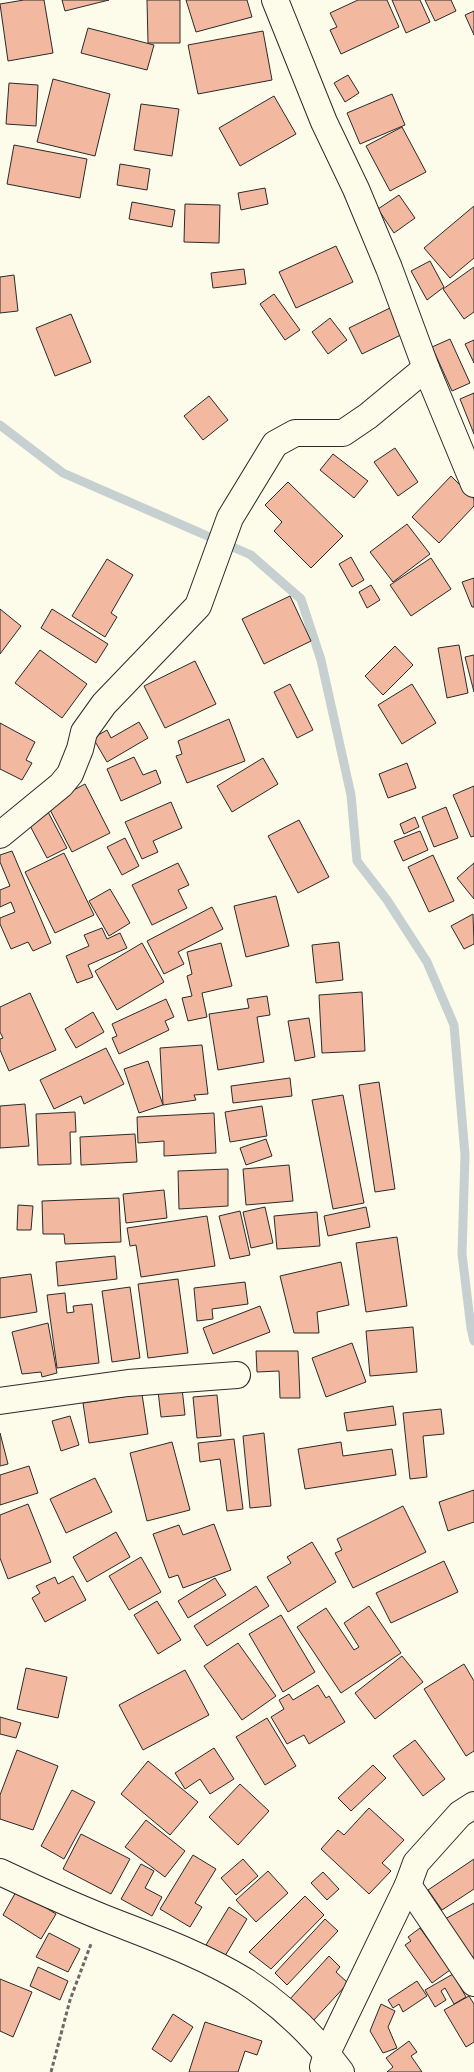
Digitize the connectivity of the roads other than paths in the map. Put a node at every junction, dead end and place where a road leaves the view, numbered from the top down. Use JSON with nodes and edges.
{"nodes":[{"id":1,"x":275,"y":0,"type":"edge"},
{"id":2,"x":426,"y":368,"type":"junction"},
{"id":3,"x":474,"y":484,"type":"edge"},
{"id":4,"x":0,"y":834,"type":"edge"},
{"id":5,"x":237,"y":1375,"type":"dead end"},
{"id":6,"x":0,"y":1401,"type":"edge"},
{"id":7,"x":474,"y":1805,"type":"edge"},
{"id":8,"x":0,"y":1872,"type":"edge"},
{"id":9,"x":408,"y":1885,"type":"junction"},
{"id":10,"x":474,"y":1983,"type":"edge"},
{"id":11,"x":330,"y":2066,"type":"edge"}],
"edges":[{"from":1,"to":2,"type":"street"},
{"from":2,"to":3,"type":"street"},
{"from":2,"to":4,"type":"street"},
{"from":5,"to":6,"type":"street"},
{"from":7,"to":9,"type":"street"},
{"from":8,"to":11,"type":"street"},
{"from":9,"to":10,"type":"street"},
{"from":9,"to":11,"type":"street"}]}
